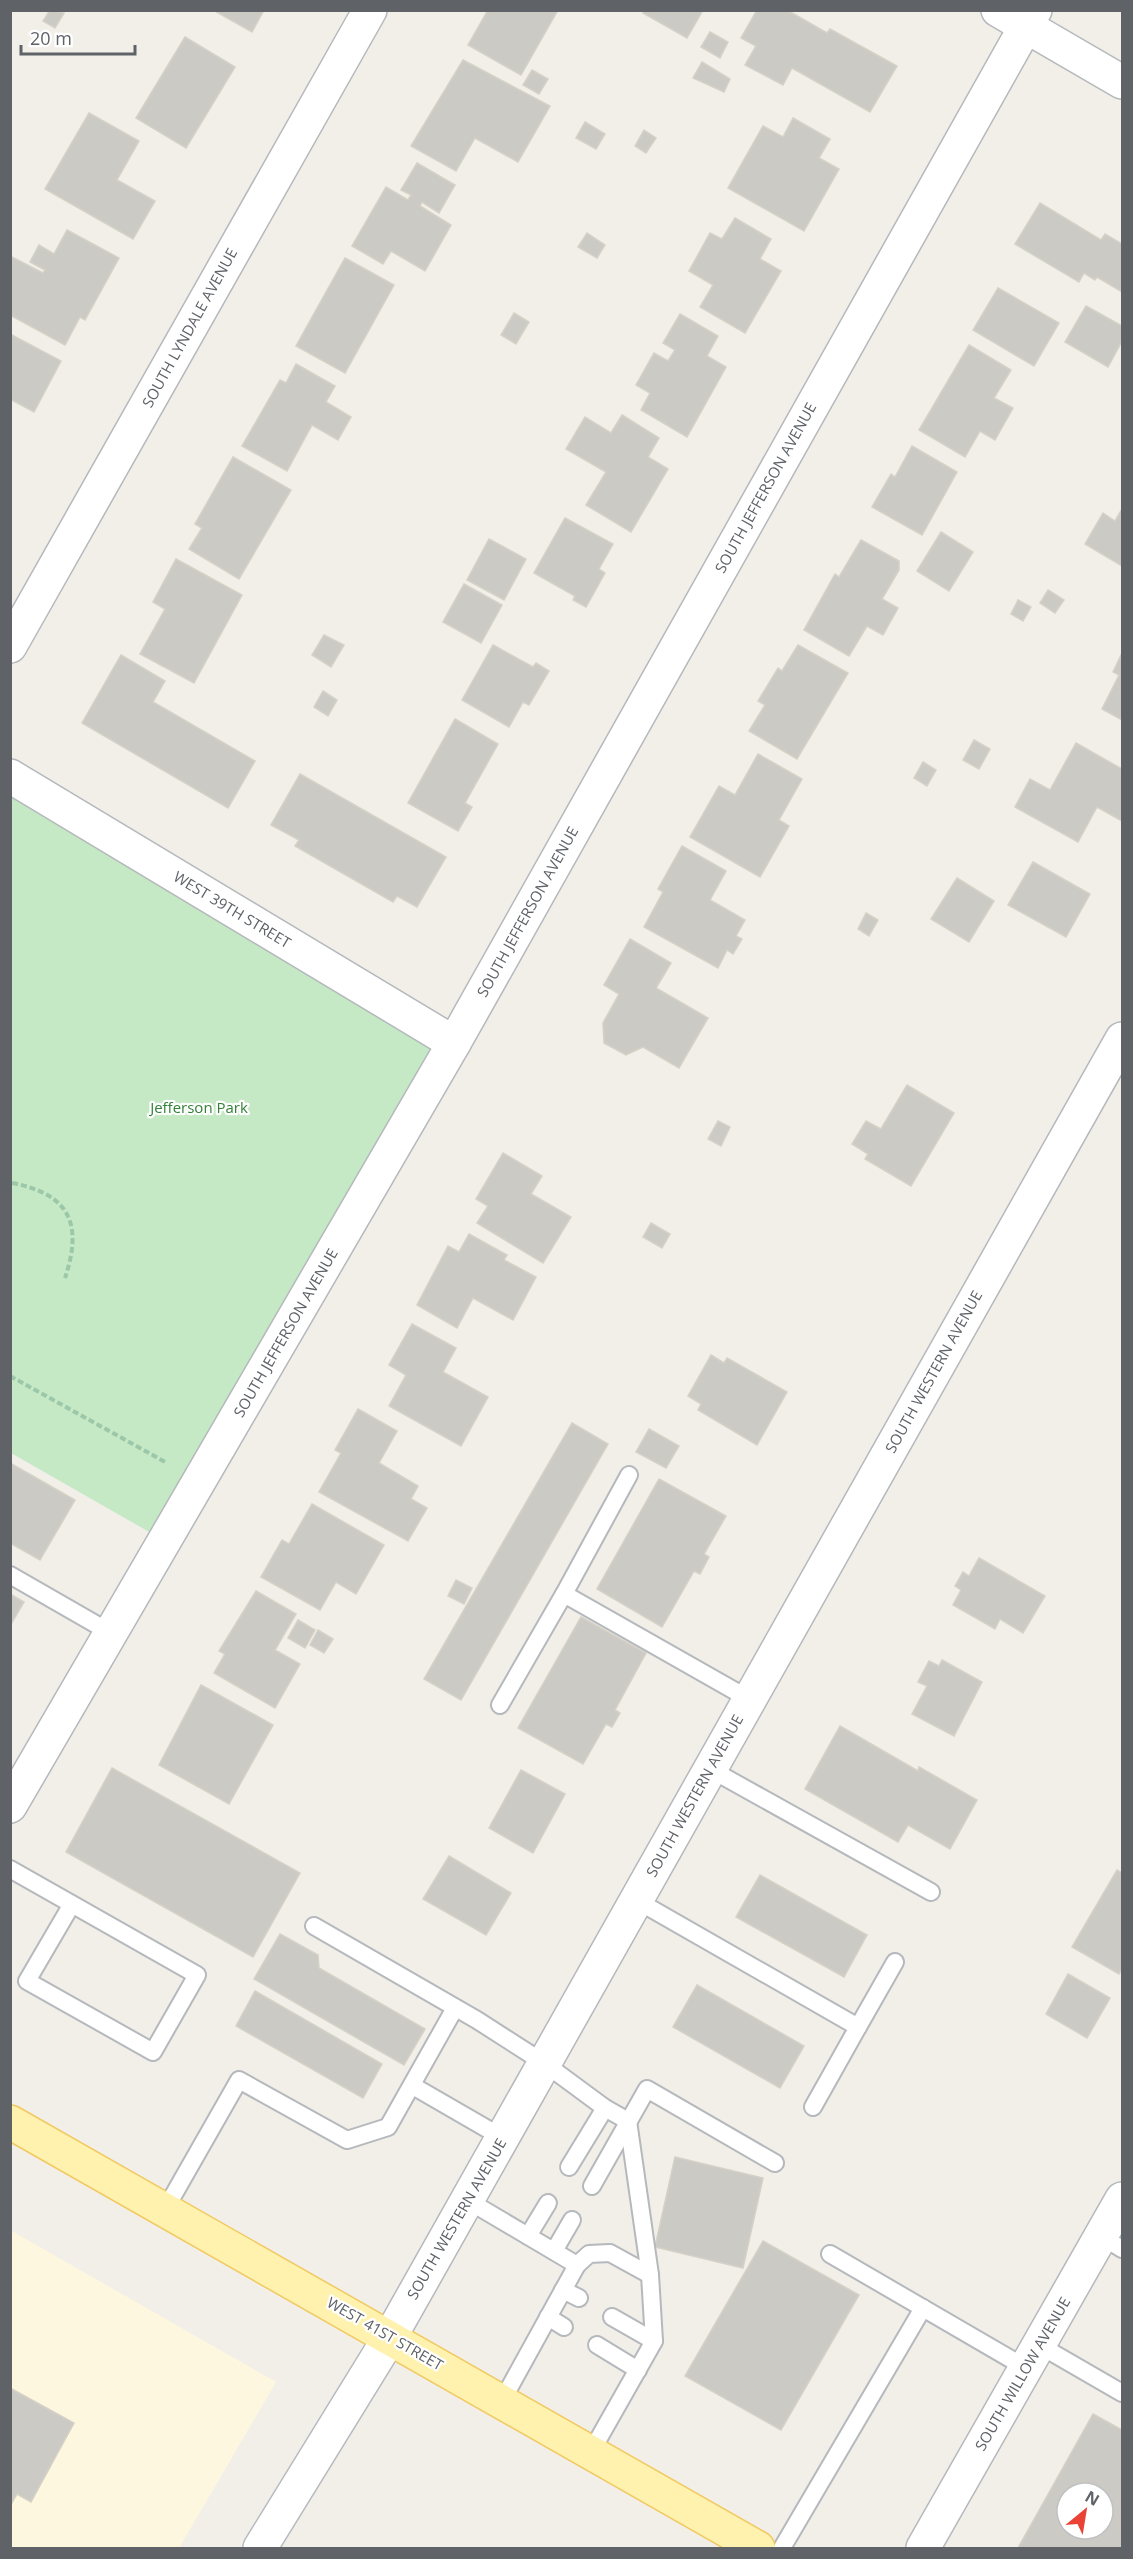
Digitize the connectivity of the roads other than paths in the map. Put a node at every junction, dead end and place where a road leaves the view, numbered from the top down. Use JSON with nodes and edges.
{"nodes":[{"id":1,"x":369,"y":10,"type":"edge"},
{"id":2,"x":998,"y":10,"type":"edge"},
{"id":3,"x":1030,"y":19,"type":"edge"},
{"id":4,"x":1122,"y":82,"type":"edge"},
{"id":5,"x":10,"y":646,"type":"edge"},
{"id":6,"x":10,"y":776,"type":"edge"},
{"id":7,"x":1122,"y":1039,"type":"edge"},
{"id":8,"x":454,"y":1043,"type":"junction"},
{"id":9,"x":629,"y":1475,"type":"dead end"},
{"id":10,"x":10,"y":1575,"type":"edge"},
{"id":11,"x":564,"y":1594,"type":"junction"},
{"id":12,"x":111,"y":1633,"type":"junction"},
{"id":13,"x":749,"y":1700,"type":"junction"},
{"id":14,"x":500,"y":1706,"type":"dead end"},
{"id":15,"x":710,"y":1769,"type":"junction"},
{"id":16,"x":10,"y":1806,"type":"edge"},
{"id":17,"x":10,"y":1869,"type":"edge"},
{"id":18,"x":931,"y":1892,"type":"dead end"},
{"id":19,"x":636,"y":1900,"type":"junction"},
{"id":20,"x":72,"y":1904,"type":"junction"},
{"id":21,"x":314,"y":1926,"type":"dead end"},
{"id":22,"x":895,"y":1962,"type":"dead end"},
{"id":23,"x":455,"y":2008,"type":"junction"},
{"id":24,"x":858,"y":2027,"type":"junction"},
{"id":25,"x":544,"y":2063,"type":"junction"},
{"id":26,"x":413,"y":2085,"type":"junction"},
{"id":27,"x":813,"y":2106,"type":"dead end"},
{"id":28,"x":605,"y":2108,"type":"junction"},
{"id":29,"x":628,"y":2121,"type":"junction"},
{"id":30,"x":10,"y":2122,"type":"edge"},
{"id":31,"x":503,"y":2138,"type":"junction"},
{"id":32,"x":775,"y":2163,"type":"dead end"},
{"id":33,"x":569,"y":2167,"type":"dead end"},
{"id":34,"x":592,"y":2186,"type":"dead end"},
{"id":35,"x":1122,"y":2199,"type":"edge"},
{"id":36,"x":467,"y":2200,"type":"junction"},
{"id":37,"x":548,"y":2203,"type":"dead end"},
{"id":38,"x":166,"y":2208,"type":"junction"},
{"id":39,"x":572,"y":2220,"type":"dead end"},
{"id":40,"x":528,"y":2236,"type":"junction"},
{"id":41,"x":1112,"y":2243,"type":"edge"},
{"id":42,"x":554,"y":2252,"type":"junction"},
{"id":43,"x":830,"y":2254,"type":"dead end"},
{"id":44,"x":577,"y":2265,"type":"junction"},
{"id":45,"x":650,"y":2275,"type":"junction"},
{"id":46,"x":563,"y":2290,"type":"junction"},
{"id":47,"x":579,"y":2298,"type":"dead end"},
{"id":48,"x":923,"y":2308,"type":"junction"},
{"id":49,"x":548,"y":2317,"type":"junction"},
{"id":50,"x":612,"y":2317,"type":"dead end"},
{"id":51,"x":564,"y":2327,"type":"dead end"},
{"id":52,"x":390,"y":2337,"type":"junction"},
{"id":53,"x":654,"y":2342,"type":"junction"},
{"id":54,"x":597,"y":2345,"type":"dead end"},
{"id":55,"x":1033,"y":2356,"type":"junction"},
{"id":56,"x":638,"y":2370,"type":"junction"},
{"id":57,"x":1122,"y":2393,"type":"edge"},
{"id":58,"x":502,"y":2401,"type":"junction"},
{"id":59,"x":591,"y":2452,"type":"junction"},
{"id":60,"x":260,"y":2548,"type":"edge"},
{"id":61,"x":758,"y":2548,"type":"edge"},
{"id":62,"x":782,"y":2548,"type":"edge"},
{"id":63,"x":923,"y":2548,"type":"edge"}],
"edges":[{"from":1,"to":5,"type":"street","name":"SOUTH LYNDALE AVENUE"},
{"from":2,"to":3,"type":"street"},
{"from":3,"to":4,"type":"street"},
{"from":3,"to":8,"type":"street","name":"SOUTH JEFFERSON AVENUE"},
{"from":6,"to":8,"type":"street","name":"WEST 39TH STREET"},
{"from":7,"to":13,"type":"street","name":"SOUTH WESTERN AVENUE"},
{"from":8,"to":12,"type":"street","name":"SOUTH JEFFERSON AVENUE"},
{"from":9,"to":11,"type":"lane"},
{"from":10,"to":12,"type":"lane"},
{"from":11,"to":13,"type":"lane"},
{"from":11,"to":14,"type":"lane"},
{"from":12,"to":16,"type":"street","name":"SOUTH JEFFERSON AVENUE"},
{"from":13,"to":15,"type":"street","name":"SOUTH WESTERN AVENUE"},
{"from":15,"to":18,"type":"lane"},
{"from":15,"to":19,"type":"street","name":"SOUTH WESTERN AVENUE"},
{"from":17,"to":20,"type":"lane"},
{"from":19,"to":24,"type":"lane"},
{"from":19,"to":25,"type":"street","name":"SOUTH WESTERN AVENUE"},
{"from":20,"to":20,"type":"lane"},
{"from":21,"to":23,"type":"lane"},
{"from":22,"to":24,"type":"lane"},
{"from":23,"to":25,"type":"lane"},
{"from":23,"to":26,"type":"lane"},
{"from":24,"to":27,"type":"lane"},
{"from":25,"to":28,"type":"lane"},
{"from":25,"to":31,"type":"street","name":"SOUTH WESTERN AVENUE"},
{"from":26,"to":31,"type":"lane"},
{"from":26,"to":38,"type":"lane"},
{"from":28,"to":29,"type":"lane"},
{"from":28,"to":33,"type":"lane"},
{"from":29,"to":32,"type":"lane"},
{"from":29,"to":34,"type":"lane"},
{"from":29,"to":45,"type":"lane"},
{"from":30,"to":38,"type":"main road","name":"WEST 41ST STREET"},
{"from":31,"to":36,"type":"street","name":"SOUTH WESTERN AVENUE"},
{"from":35,"to":41,"type":"street","name":"SOUTH WILLOW AVENUE"},
{"from":36,"to":40,"type":"lane"},
{"from":36,"to":52,"type":"street","name":"SOUTH WESTERN AVENUE"},
{"from":37,"to":40,"type":"lane"},
{"from":38,"to":52,"type":"main road","name":"WEST 41ST STREET"},
{"from":39,"to":42,"type":"lane"},
{"from":40,"to":42,"type":"lane"},
{"from":41,"to":55,"type":"street","name":"SOUTH WILLOW AVENUE"},
{"from":42,"to":44,"type":"lane"},
{"from":43,"to":48,"type":"lane"},
{"from":44,"to":45,"type":"lane"},
{"from":44,"to":46,"type":"lane"},
{"from":45,"to":53,"type":"lane"},
{"from":46,"to":47,"type":"lane"},
{"from":46,"to":49,"type":"lane"},
{"from":48,"to":55,"type":"lane"},
{"from":48,"to":62,"type":"lane"},
{"from":49,"to":51,"type":"lane"},
{"from":49,"to":58,"type":"lane"},
{"from":50,"to":53,"type":"lane"},
{"from":52,"to":58,"type":"main road","name":"WEST 41ST STREET"},
{"from":52,"to":60,"type":"street","name":"SOUTH WESTERN AVENUE"},
{"from":53,"to":56,"type":"lane"},
{"from":54,"to":56,"type":"lane"},
{"from":55,"to":57,"type":"lane"},
{"from":55,"to":63,"type":"street","name":"SOUTH WILLOW AVENUE"},
{"from":56,"to":59,"type":"lane"},
{"from":58,"to":59,"type":"main road","name":"WEST 41ST STREET"},
{"from":59,"to":61,"type":"main road","name":"WEST 41ST STREET"}]}
